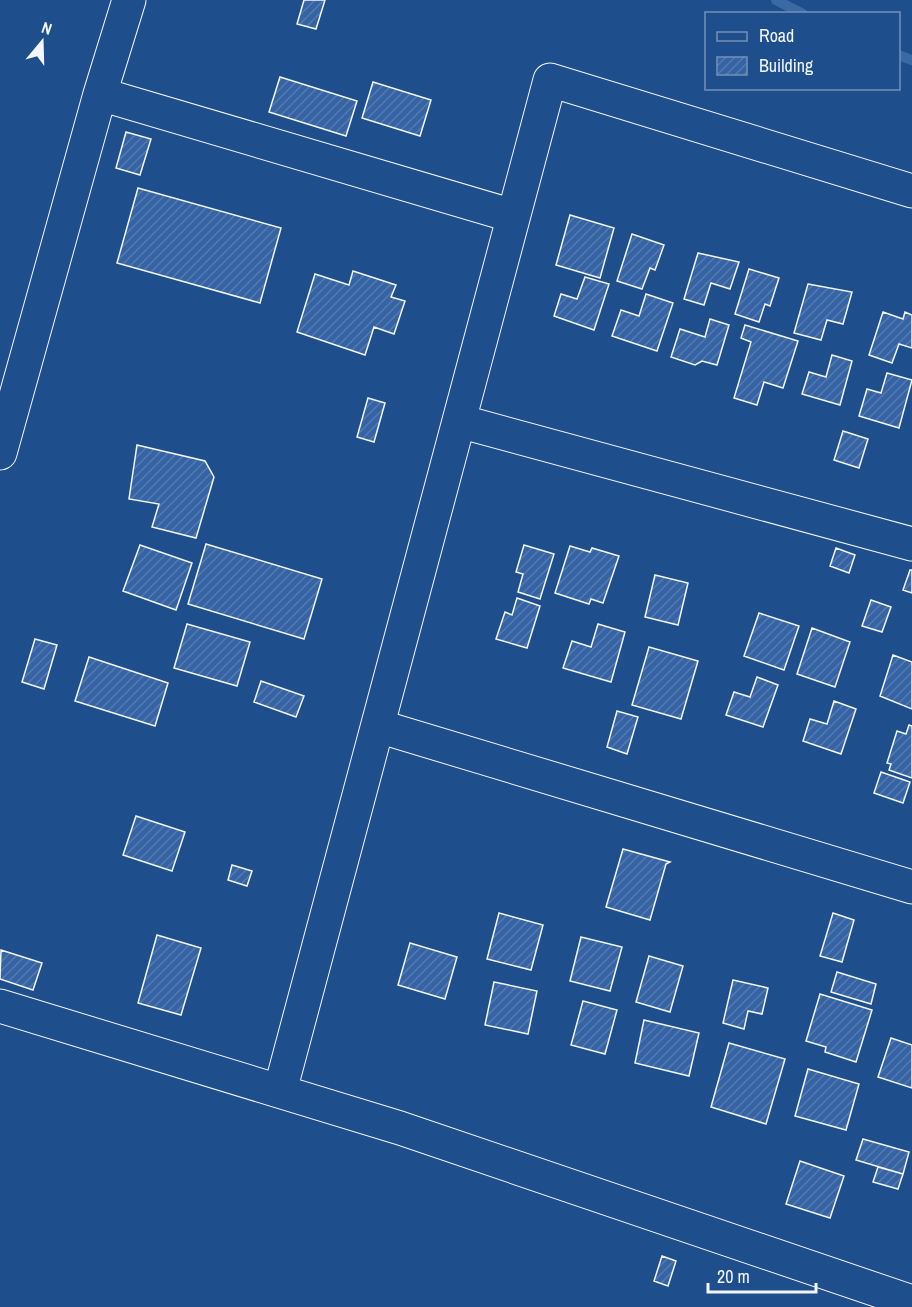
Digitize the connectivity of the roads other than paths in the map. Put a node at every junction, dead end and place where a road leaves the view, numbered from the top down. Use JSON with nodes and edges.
{"nodes":[{"id":1,"x":129,"y":0,"type":"edge"},
{"id":2,"x":100,"y":94,"type":"junction"},
{"id":3,"x":912,"y":191,"type":"edge"},
{"id":4,"x":513,"y":216,"type":"junction"},
{"id":5,"x":459,"y":421,"type":"junction"},
{"id":6,"x":0,"y":453,"type":"edge"},
{"id":7,"x":912,"y":544,"type":"edge"},
{"id":8,"x":378,"y":726,"type":"junction"},
{"id":9,"x":912,"y":886,"type":"edge"},
{"id":10,"x":0,"y":1006,"type":"edge"},
{"id":11,"x":280,"y":1091,"type":"junction"},
{"id":12,"x":912,"y":1302,"type":"edge"}],
"edges":[{"from":1,"to":2,"type":"street"},
{"from":2,"to":4,"type":"street"},
{"from":2,"to":6,"type":"street"},
{"from":3,"to":4,"type":"street"},
{"from":4,"to":5,"type":"street"},
{"from":5,"to":7,"type":"street"},
{"from":5,"to":8,"type":"street"},
{"from":8,"to":9,"type":"street"},
{"from":8,"to":11,"type":"street"},
{"from":10,"to":11,"type":"street"},
{"from":11,"to":12,"type":"street"}]}
